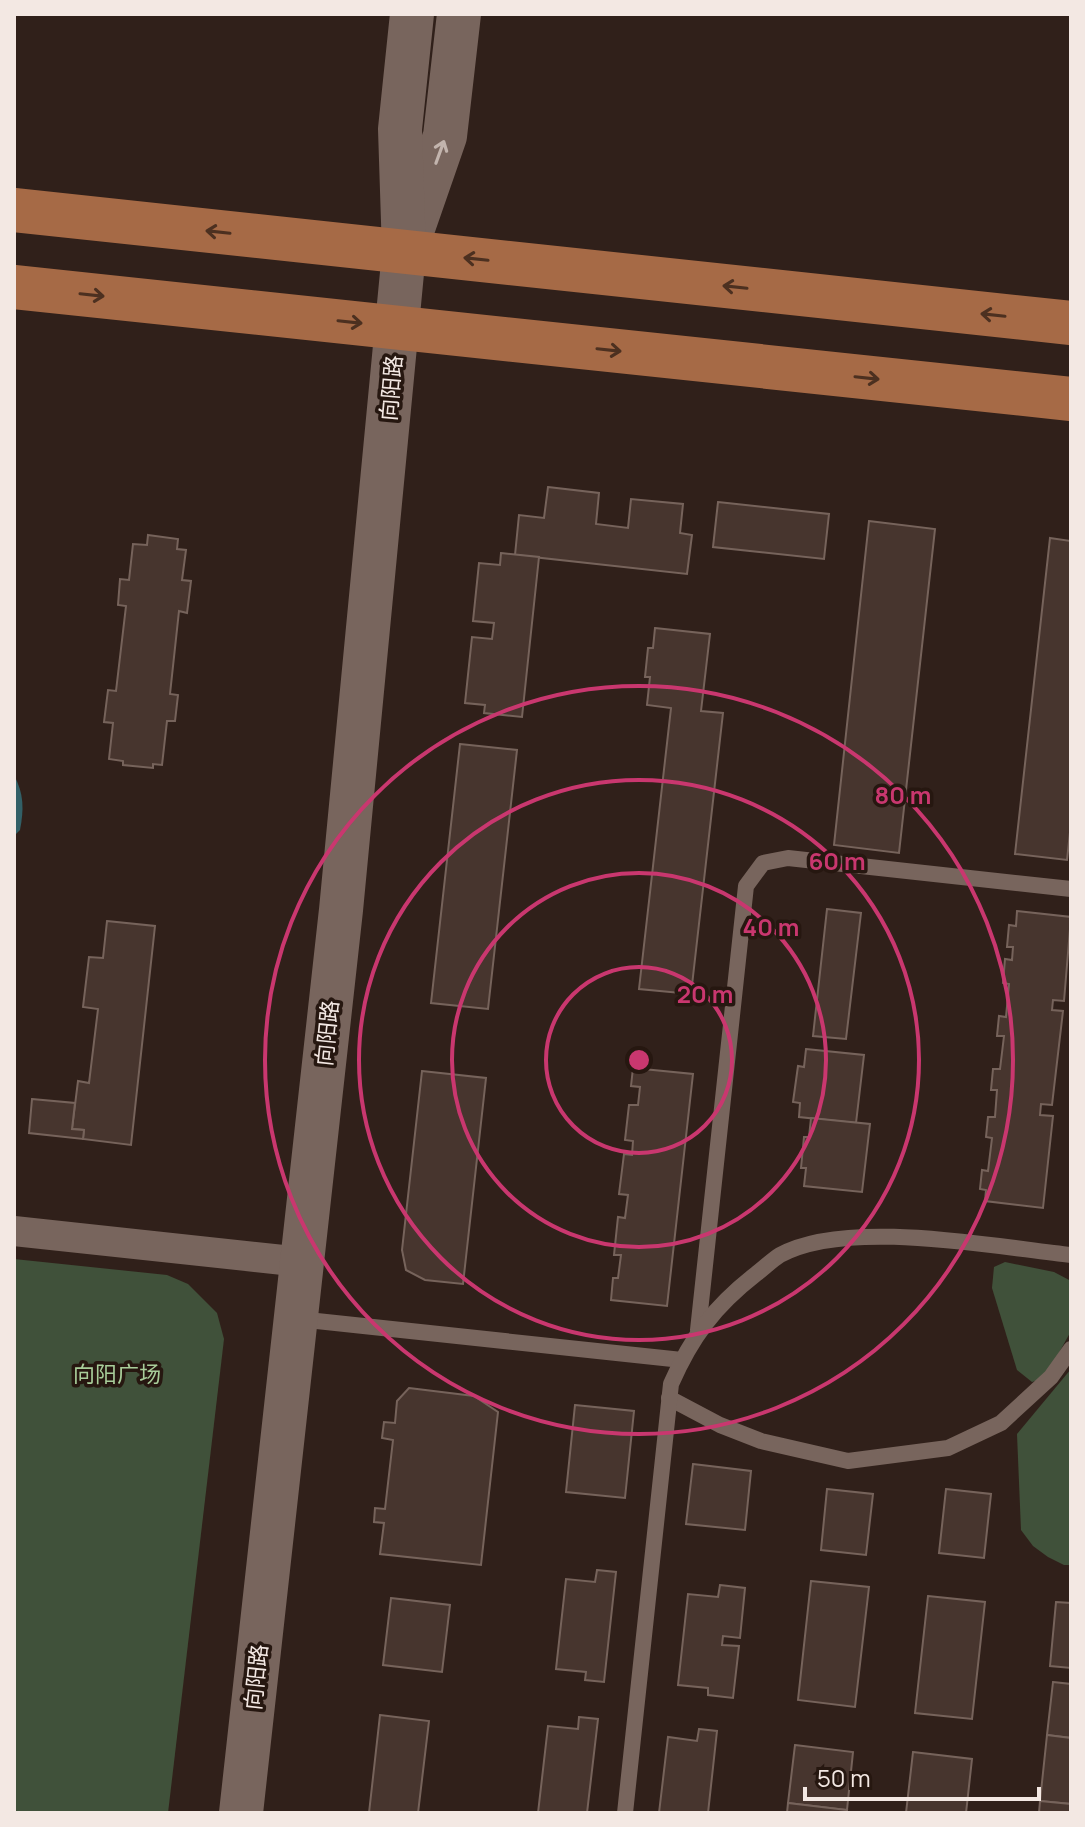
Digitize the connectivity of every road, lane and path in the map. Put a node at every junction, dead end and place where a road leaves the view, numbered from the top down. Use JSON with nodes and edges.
{"nodes":[{"id":1,"x":412,"y":14,"type":"edge"},
{"id":2,"x":459,"y":14,"type":"edge"},
{"id":3,"x":14,"y":210,"type":"edge"},
{"id":4,"x":404,"y":252,"type":"junction"},
{"id":5,"x":14,"y":287,"type":"edge"},
{"id":6,"x":1071,"y":323,"type":"edge"},
{"id":7,"x":397,"y":327,"type":"junction"},
{"id":8,"x":1071,"y":399,"type":"edge"},
{"id":9,"x":1071,"y":889,"type":"edge"},
{"id":10,"x":14,"y":1231,"type":"edge"},
{"id":11,"x":1071,"y":1255,"type":"edge"},
{"id":12,"x":302,"y":1262,"type":"junction"},
{"id":13,"x":296,"y":1318,"type":"junction"},
{"id":14,"x":698,"y":1330,"type":"junction"},
{"id":15,"x":1071,"y":1349,"type":"edge"},
{"id":16,"x":682,"y":1360,"type":"junction"},
{"id":17,"x":669,"y":1398,"type":"junction"},
{"id":18,"x":241,"y":1813,"type":"edge"},
{"id":19,"x":625,"y":1813,"type":"edge"}],
"edges":[{"from":1,"to":4,"type":"street","name":"向阳路"},
{"from":4,"to":2,"type":"street","name":"向阳路","one_way":true},
{"from":4,"to":3,"type":"main road","one_way":true},
{"from":6,"to":4,"type":"main road","one_way":true},
{"from":4,"to":7,"type":"street","name":"向阳路"},
{"from":5,"to":7,"type":"main road","one_way":true},
{"from":7,"to":8,"type":"main road","one_way":true},
{"from":7,"to":12,"type":"street","name":"向阳路"},
{"from":9,"to":14,"type":"lane"},
{"from":10,"to":12,"type":"street"},
{"from":11,"to":14,"type":"lane"},
{"from":12,"to":13,"type":"street","name":"向阳路"},
{"from":13,"to":16,"type":"lane"},
{"from":13,"to":18,"type":"street","name":"向阳路"},
{"from":14,"to":16,"type":"lane"},
{"from":15,"to":17,"type":"lane"},
{"from":16,"to":17,"type":"lane"},
{"from":17,"to":19,"type":"lane"}]}
